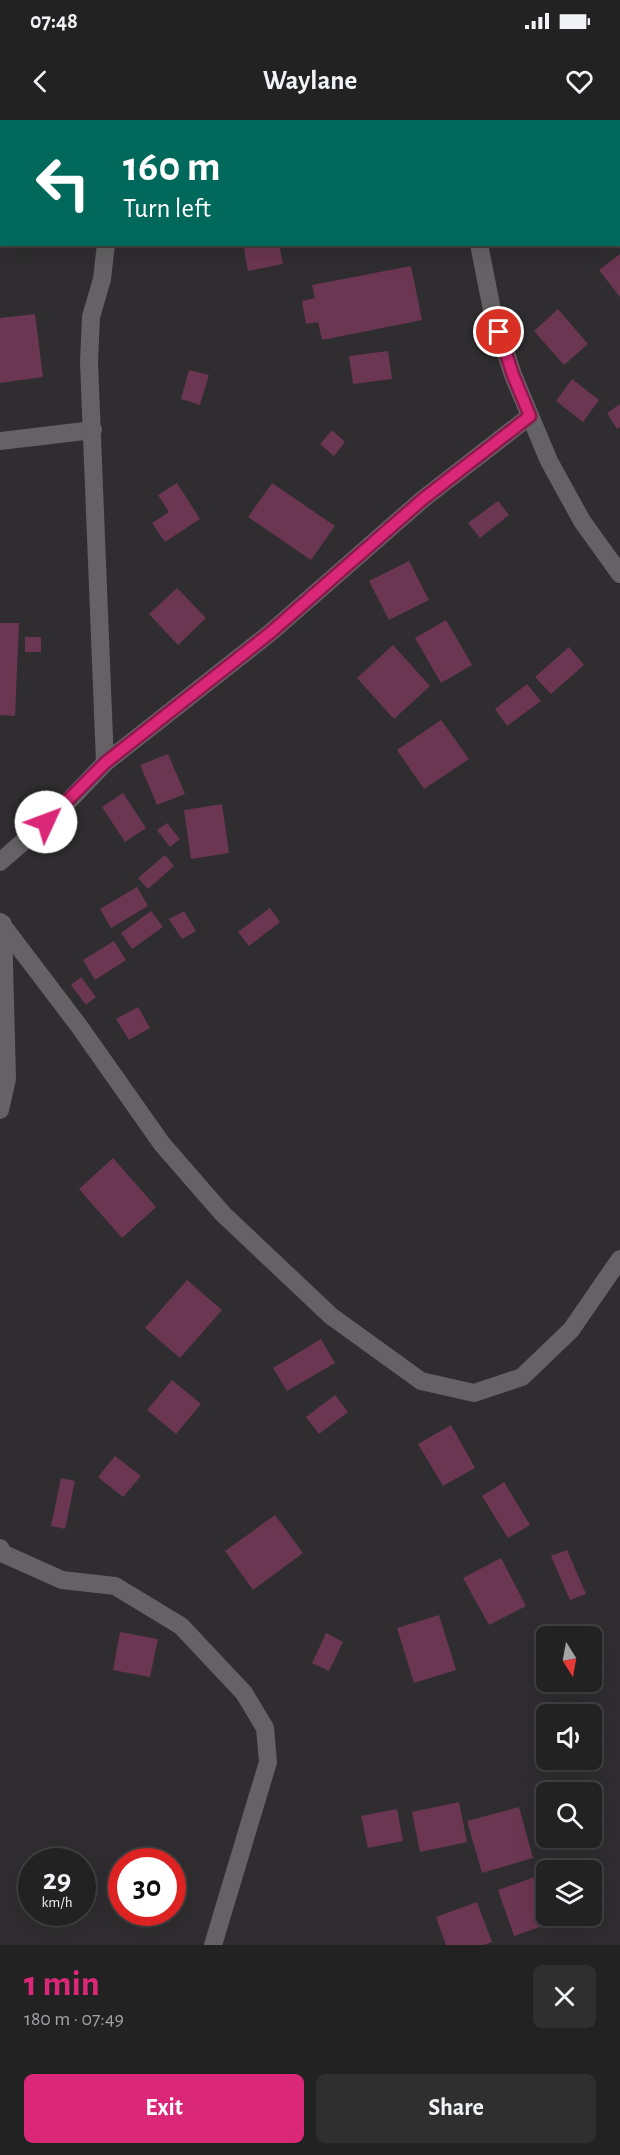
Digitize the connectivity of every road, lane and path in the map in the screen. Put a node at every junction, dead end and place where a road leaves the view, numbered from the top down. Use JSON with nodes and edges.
{"nodes":[{"id":1,"x":106,"y":246,"type":"edge"},
{"id":2,"x":479,"y":246,"type":"edge"},
{"id":3,"x":530,"y":416,"type":"junction"},
{"id":4,"x":93,"y":430,"type":"junction"},
{"id":5,"x":0,"y":441,"type":"edge"},
{"id":6,"x":620,"y":574,"type":"edge"},
{"id":7,"x":105,"y":763,"type":"junction"},
{"id":8,"x":0,"y":862,"type":"edge"},
{"id":9,"x":2,"y":923,"type":"edge"},
{"id":10,"x":0,"y":1110,"type":"edge"},
{"id":11,"x":620,"y":1259,"type":"edge"},
{"id":12,"x":0,"y":1548,"type":"edge"},
{"id":13,"x":213,"y":1945,"type":"edge"}],
"edges":[{"from":1,"to":4,"type":"street"},
{"from":2,"to":3,"type":"street"},
{"from":3,"to":6,"type":"street"},
{"from":3,"to":7,"type":"street"},
{"from":4,"to":5,"type":"street"},
{"from":4,"to":7,"type":"street"},
{"from":7,"to":8,"type":"street"},
{"from":9,"to":10,"type":"street"},
{"from":9,"to":11,"type":"street"},
{"from":12,"to":13,"type":"street"}]}
